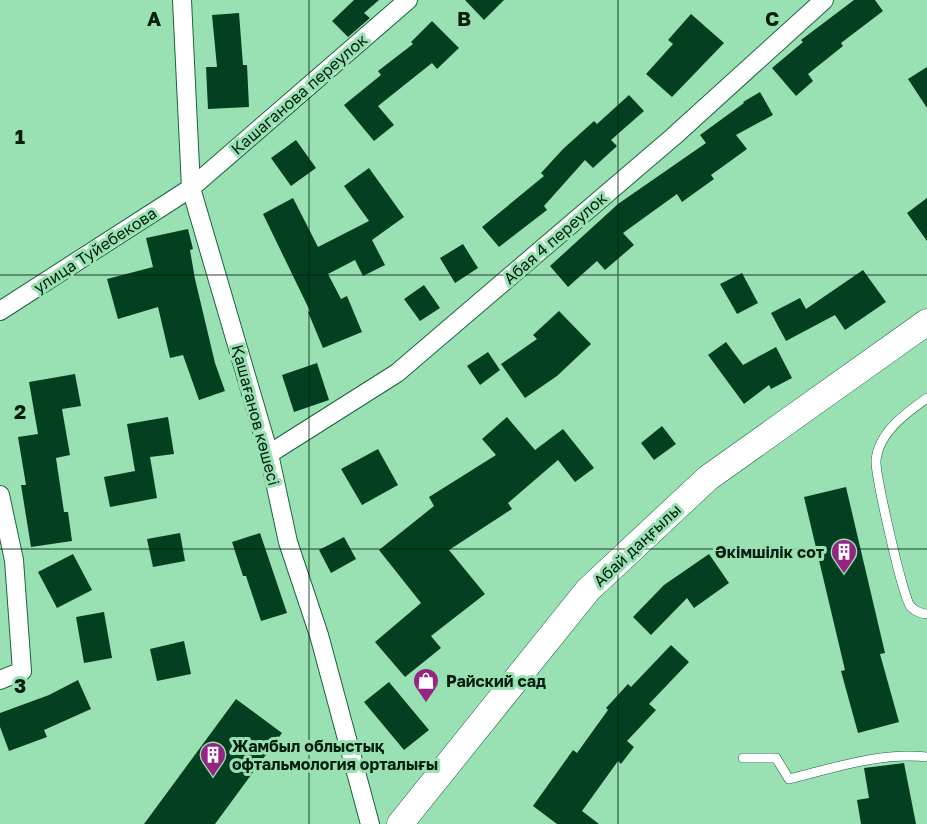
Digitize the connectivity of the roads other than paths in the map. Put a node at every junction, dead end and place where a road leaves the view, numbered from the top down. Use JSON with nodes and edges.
{"nodes":[{"id":1,"x":182,"y":0,"type":"edge"},
{"id":2,"x":408,"y":0,"type":"edge"},
{"id":3,"x":824,"y":0,"type":"edge"},
{"id":4,"x":191,"y":188,"type":"junction"},
{"id":5,"x":0,"y":311,"type":"edge"},
{"id":6,"x":927,"y":322,"type":"edge"},
{"id":7,"x":927,"y":398,"type":"edge"},
{"id":8,"x":269,"y":454,"type":"junction"},
{"id":9,"x":0,"y":495,"type":"edge"},
{"id":10,"x":927,"y":614,"type":"edge"},
{"id":11,"x":0,"y":680,"type":"edge"},
{"id":12,"x":927,"y":757,"type":"edge"},
{"id":13,"x":743,"y":759,"type":"dead end"},
{"id":14,"x":370,"y":824,"type":"edge"},
{"id":15,"x":400,"y":824,"type":"edge"}],
"edges":[{"from":1,"to":4,"type":"street","name":"Қашағанов көшесі"},
{"from":2,"to":4,"type":"street","name":"Кашаганова переулок"},
{"from":3,"to":8,"type":"street","name":"Абая 4 переулок"},
{"from":4,"to":5,"type":"street","name":"улица Туйебекова"},
{"from":4,"to":8,"type":"street","name":"Қашағанов көшесі"},
{"from":6,"to":15,"type":"main road","name":"Абай даңғылы"},
{"from":7,"to":10,"type":"lane"},
{"from":8,"to":14,"type":"street","name":"Қашағанов көшесі"},
{"from":9,"to":11,"type":"street"},
{"from":12,"to":13,"type":"lane"}]}
